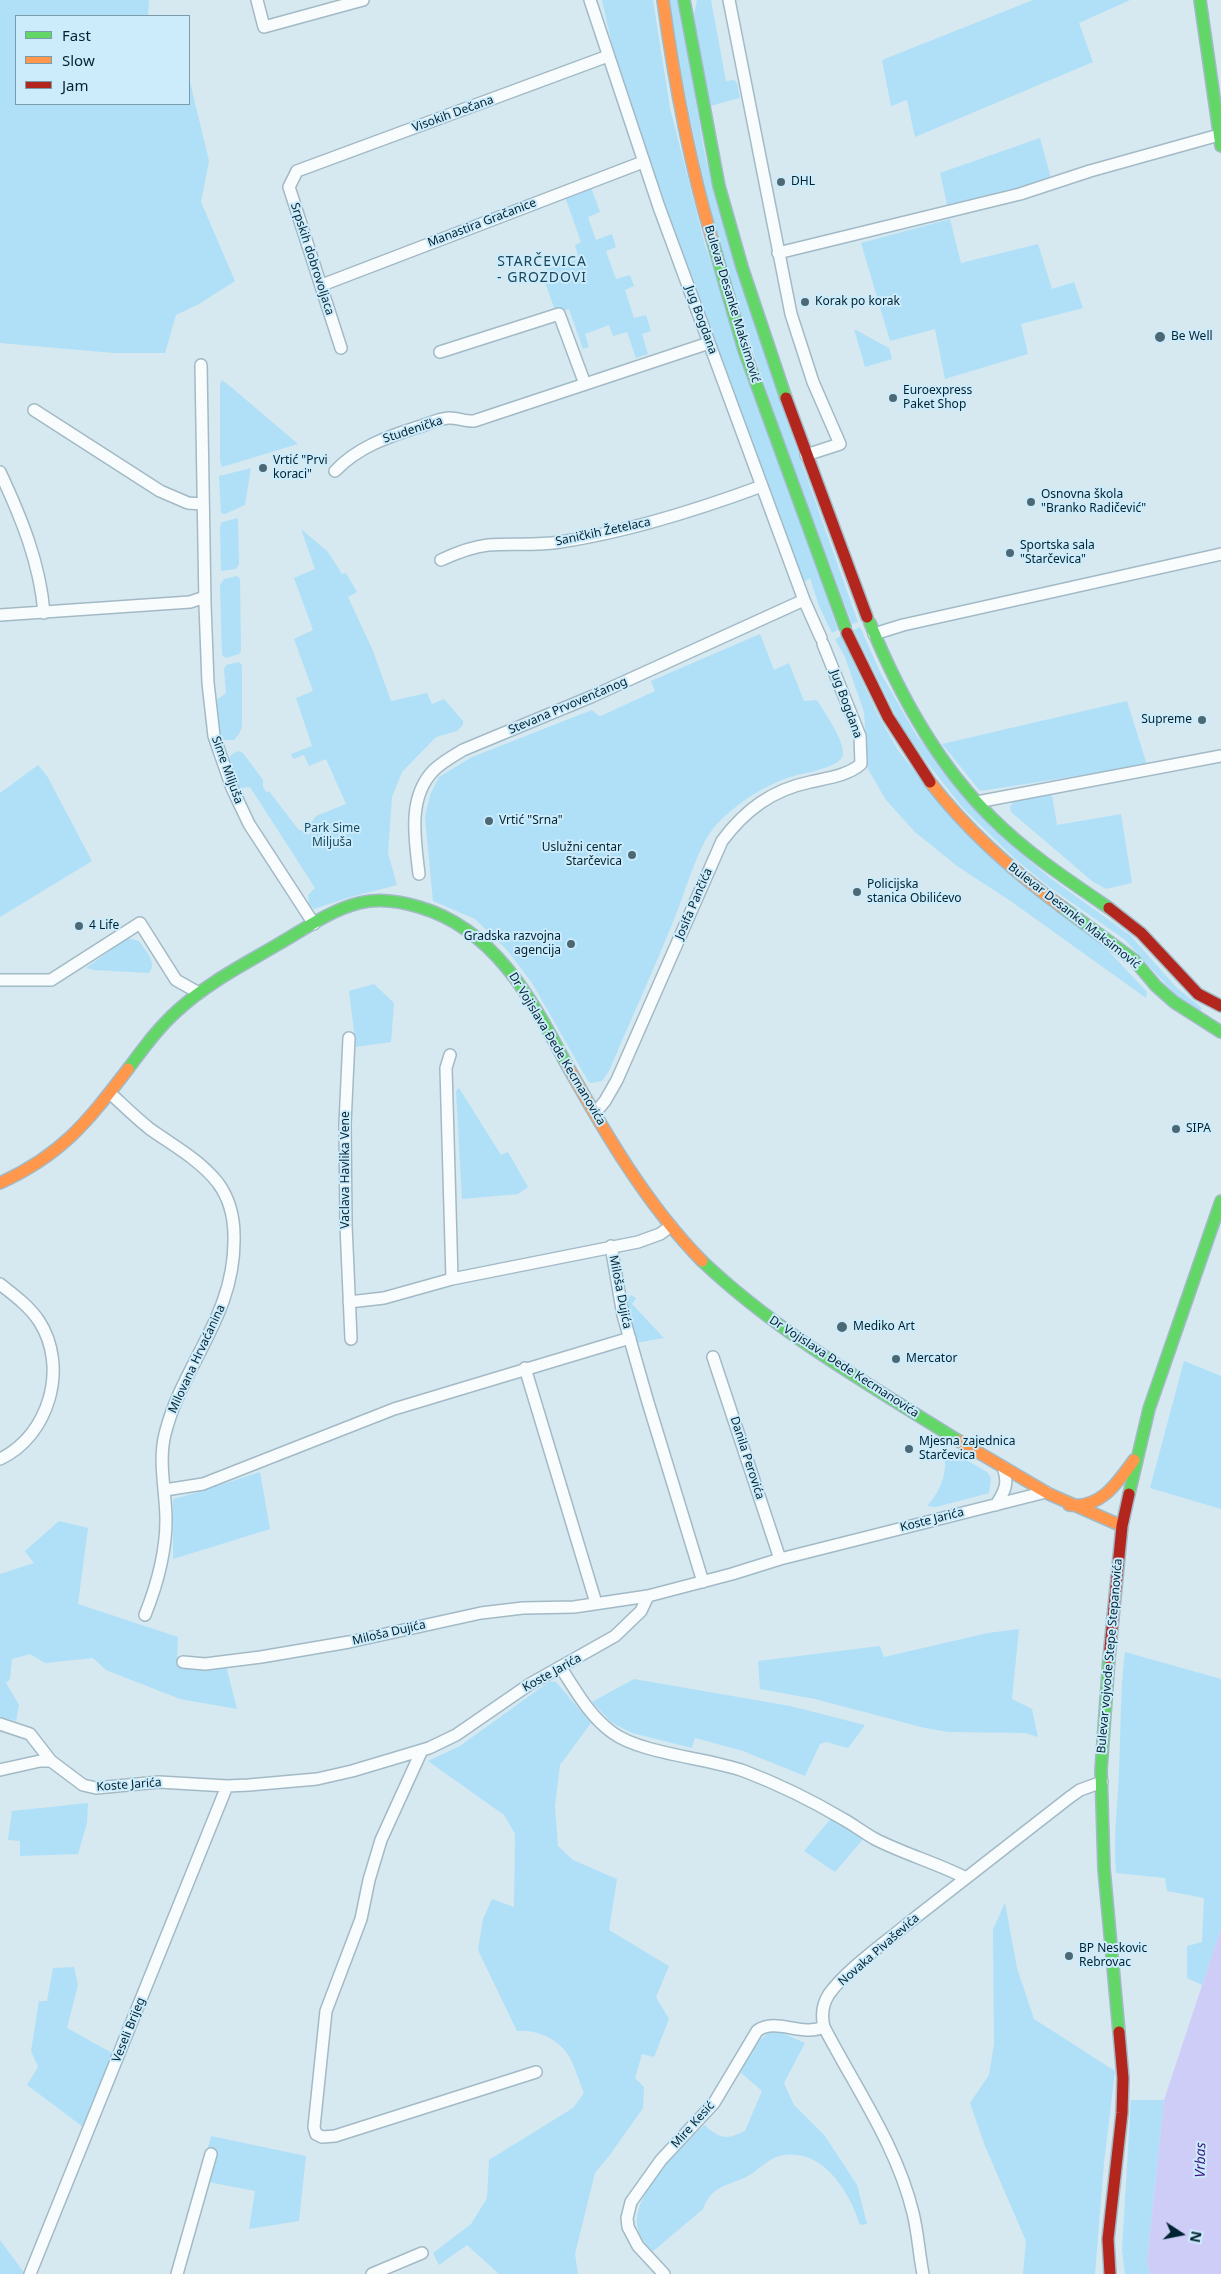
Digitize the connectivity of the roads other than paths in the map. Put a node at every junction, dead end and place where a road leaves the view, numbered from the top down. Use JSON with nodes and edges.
{"nodes":[{"id":1,"x":257,"y":0,"type":"edge"},
{"id":2,"x":363,"y":0,"type":"edge"},
{"id":3,"x":590,"y":0,"type":"edge"},
{"id":4,"x":663,"y":0,"type":"edge"},
{"id":5,"x":684,"y":0,"type":"edge"},
{"id":6,"x":729,"y":0,"type":"edge"},
{"id":7,"x":1200,"y":0,"type":"edge"},
{"id":8,"x":608,"y":56,"type":"junction"},
{"id":9,"x":1220,"y":140,"type":"edge"},
{"id":10,"x":643,"y":162,"type":"junction"},
{"id":11,"x":297,"y":171,"type":"joint"},
{"id":12,"x":778,"y":253,"type":"junction"},
{"id":13,"x":322,"y":285,"type":"junction"},
{"id":14,"x":709,"y":343,"type":"junction"},
{"id":15,"x":341,"y":348,"type":"dead end"},
{"id":16,"x":440,"y":352,"type":"dead end"},
{"id":17,"x":201,"y":365,"type":"dead end"},
{"id":18,"x":585,"y":384,"type":"junction"},
{"id":19,"x":34,"y":410,"type":"dead end"},
{"id":20,"x":806,"y":454,"type":"junction"},
{"id":21,"x":335,"y":471,"type":"dead end"},
{"id":22,"x":0,"y":472,"type":"edge"},
{"id":23,"x":762,"y":486,"type":"junction"},
{"id":24,"x":202,"y":504,"type":"junction"},
{"id":25,"x":1221,"y":554,"type":"edge"},
{"id":26,"x":440,"y":560,"type":"dead end"},
{"id":27,"x":205,"y":597,"type":"junction"},
{"id":28,"x":804,"y":600,"type":"junction"},
{"id":29,"x":44,"y":613,"type":"junction"},
{"id":30,"x":0,"y":615,"type":"edge"},
{"id":31,"x":870,"y":625,"type":"junction"},
{"id":32,"x":1221,"y":756,"type":"edge"},
{"id":33,"x":861,"y":764,"type":"joint"},
{"id":34,"x":977,"y":802,"type":"junction"},
{"id":35,"x":419,"y":874,"type":"dead end"},
{"id":36,"x":314,"y":924,"type":"junction"},
{"id":37,"x":0,"y":980,"type":"edge"},
{"id":38,"x":199,"y":993,"type":"junction"},
{"id":39,"x":1221,"y":1006,"type":"edge"},
{"id":40,"x":1221,"y":1032,"type":"edge"},
{"id":41,"x":349,"y":1038,"type":"dead end"},
{"id":42,"x":450,"y":1055,"type":"dead end"},
{"id":43,"x":111,"y":1094,"type":"junction"},
{"id":44,"x":594,"y":1113,"type":"junction"},
{"id":45,"x":0,"y":1183,"type":"edge"},
{"id":46,"x":1221,"y":1201,"type":"edge"},
{"id":47,"x":671,"y":1226,"type":"junction"},
{"id":48,"x":611,"y":1246,"type":"junction"},
{"id":49,"x":452,"y":1279,"type":"junction"},
{"id":50,"x":0,"y":1284,"type":"edge"},
{"id":51,"x":349,"y":1302,"type":"junction"},
{"id":52,"x":630,"y":1338,"type":"junction"},
{"id":53,"x":351,"y":1339,"type":"dead end"},
{"id":54,"x":713,"y":1357,"type":"dead end"},
{"id":55,"x":525,"y":1368,"type":"junction"},
{"id":56,"x":1138,"y":1456,"type":"junction"},
{"id":57,"x":0,"y":1459,"type":"edge"},
{"id":58,"x":1003,"y":1467,"type":"junction"},
{"id":59,"x":165,"y":1490,"type":"junction"},
{"id":60,"x":1046,"y":1492,"type":"junction"},
{"id":61,"x":996,"y":1505,"type":"junction"},
{"id":62,"x":1070,"y":1505,"type":"junction"},
{"id":63,"x":1122,"y":1526,"type":"junction"},
{"id":64,"x":780,"y":1559,"type":"junction"},
{"id":65,"x":704,"y":1582,"type":"junction"},
{"id":66,"x":648,"y":1596,"type":"junction"},
{"id":67,"x":596,"y":1604,"type":"junction"},
{"id":68,"x":145,"y":1616,"type":"dead end"},
{"id":69,"x":183,"y":1662,"type":"dead end"},
{"id":70,"x":561,"y":1668,"type":"junction"},
{"id":71,"x":0,"y":1724,"type":"edge"},
{"id":72,"x":422,"y":1750,"type":"junction"},
{"id":73,"x":51,"y":1760,"type":"junction"},
{"id":74,"x":0,"y":1770,"type":"edge"},
{"id":75,"x":1102,"y":1782,"type":"junction"},
{"id":76,"x":227,"y":1786,"type":"junction"},
{"id":77,"x":966,"y":1878,"type":"junction"},
{"id":78,"x":824,"y":2027,"type":"junction"},
{"id":79,"x":536,"y":2072,"type":"dead end"},
{"id":80,"x":211,"y":2154,"type":"dead end"},
{"id":81,"x":422,"y":2253,"type":"dead end"},
{"id":82,"x":30,"y":2274,"type":"edge"},
{"id":83,"x":177,"y":2274,"type":"edge"},
{"id":84,"x":372,"y":2274,"type":"edge"},
{"id":85,"x":664,"y":2274,"type":"edge"},
{"id":86,"x":922,"y":2274,"type":"edge"},
{"id":87,"x":1110,"y":2274,"type":"edge"}],
"edges":[{"from":1,"to":2,"type":"street"},
{"from":3,"to":8,"type":"street","name":"Jug Bogdana"},
{"from":4,"to":40,"type":"main road","name":"Bulevar Desanke Maksimović"},
{"from":5,"to":20,"type":"main road","name":"Bulevar Desanke Maksimović"},
{"from":6,"to":12,"type":"street"},
{"from":7,"to":9,"type":"main road"},
{"from":8,"to":10,"type":"street","name":"Jug Bogdana"},
{"from":8,"to":11,"type":"street","name":"Visokih Dečana"},
{"from":9,"to":12,"type":"street"},
{"from":10,"to":13,"type":"street","name":"Manastira Gračanice"},
{"from":10,"to":14,"type":"street","name":"Jug Bogdana"},
{"from":11,"to":13,"type":"street","name":"Srpskih dobrovoljaca"},
{"from":12,"to":20,"type":"street"},
{"from":13,"to":15,"type":"street","name":"Srpskih dobrovoljaca"},
{"from":14,"to":18,"type":"street","name":"Studenička"},
{"from":14,"to":23,"type":"street","name":"Jug Bogdana"},
{"from":16,"to":18,"type":"street"},
{"from":17,"to":24,"type":"street","name":"Sime Miljuša"},
{"from":18,"to":21,"type":"street","name":"Studenička"},
{"from":19,"to":24,"type":"street"},
{"from":20,"to":31,"type":"main road","name":"Bulevar Desanke Maksimović"},
{"from":22,"to":29,"type":"street"},
{"from":23,"to":26,"type":"street","name":"Saničkih Žetelaca"},
{"from":23,"to":28,"type":"street","name":"Jug Bogdana"},
{"from":24,"to":27,"type":"street","name":"Sime Miljuša"},
{"from":25,"to":31,"type":"street"},
{"from":27,"to":29,"type":"street"},
{"from":27,"to":36,"type":"street","name":"Sime Miljuša"},
{"from":28,"to":33,"type":"street","name":"Jug Bogdana"},
{"from":28,"to":35,"type":"street","name":"Stevana Prvovenčanog"},
{"from":29,"to":30,"type":"street"},
{"from":31,"to":34,"type":"main road","name":"Bulevar Desanke Maksimović"},
{"from":32,"to":34,"type":"street"},
{"from":33,"to":44,"type":"street","name":"Josifa Pančića"},
{"from":34,"to":39,"type":"main road","name":"Bulevar Desanke Maksimović"},
{"from":36,"to":38,"type":"main road","name":"Dr Vojislava Đede Kecmanovića"},
{"from":36,"to":44,"type":"main road","name":"Dr Vojislava Đede Kecmanovića"},
{"from":37,"to":38,"type":"street"},
{"from":38,"to":43,"type":"main road","name":"Dr Vojislava Đede Kecmanovića"},
{"from":41,"to":51,"type":"street","name":"Vaclava Havlika Vene"},
{"from":42,"to":49,"type":"street"},
{"from":43,"to":45,"type":"main road","name":"Dr Vojislava Đede Kecmanovića"},
{"from":43,"to":59,"type":"street","name":"Milovana Hrvaćanina"},
{"from":44,"to":47,"type":"main road","name":"Dr Vojislava Đede Kecmanovića"},
{"from":46,"to":56,"type":"main road","name":"Bulevar vojvode Stepe Stepanovića"},
{"from":47,"to":48,"type":"street"},
{"from":47,"to":58,"type":"main road","name":"Dr Vojislava Đede Kecmanovića"},
{"from":48,"to":49,"type":"street"},
{"from":48,"to":52,"type":"street","name":"Miloša Dujića"},
{"from":49,"to":51,"type":"street"},
{"from":50,"to":57,"type":"street"},
{"from":51,"to":53,"type":"street","name":"Vaclava Havlika Vene"},
{"from":52,"to":55,"type":"street","name":"Miloša Dujića"},
{"from":52,"to":65,"type":"street","name":"Miloša Dujića"},
{"from":54,"to":64,"type":"street","name":"Danila Perovića"},
{"from":55,"to":59,"type":"street","name":"Miloša Dujića"},
{"from":55,"to":67,"type":"street"},
{"from":56,"to":62,"type":"main road"},
{"from":56,"to":63,"type":"main road","name":"Bulevar vojvode Stepe Stepanovića"},
{"from":58,"to":60,"type":"main road","name":"Dr Vojislava Đede Kecmanovića"},
{"from":58,"to":61,"type":"street"},
{"from":59,"to":68,"type":"street","name":"Milovana Hrvaćanina"},
{"from":60,"to":61,"type":"street","name":"Koste Jarića"},
{"from":60,"to":62,"type":"main road","name":"Dr Vojislava Đede Kecmanovića"},
{"from":61,"to":64,"type":"street","name":"Koste Jarića"},
{"from":62,"to":63,"type":"main road","name":"Dr Vojislava Đede Kecmanovića"},
{"from":63,"to":75,"type":"main road","name":"Bulevar vojvode Stepe Stepanovića"},
{"from":64,"to":65,"type":"street","name":"Koste Jarića"},
{"from":65,"to":66,"type":"street","name":"Koste Jarića"},
{"from":66,"to":67,"type":"street","name":"Miloša Dujića"},
{"from":66,"to":70,"type":"street","name":"Koste Jarića"},
{"from":67,"to":69,"type":"street","name":"Miloša Dujića"},
{"from":70,"to":72,"type":"street","name":"Koste Jarića"},
{"from":70,"to":77,"type":"street"},
{"from":71,"to":73,"type":"street","name":"Koste Jarića"},
{"from":72,"to":76,"type":"street","name":"Koste Jarića"},
{"from":72,"to":79,"type":"street"},
{"from":73,"to":74,"type":"street"},
{"from":73,"to":76,"type":"street","name":"Koste Jarića"},
{"from":75,"to":77,"type":"street","name":"Novaka Pivaševića"},
{"from":75,"to":87,"type":"main road","name":"Bulevar vojvode Stepe Stepanovića"},
{"from":76,"to":82,"type":"street","name":"Veseli Brijeg"},
{"from":77,"to":78,"type":"street","name":"Novaka Pivaševića"},
{"from":78,"to":85,"type":"street","name":"Mire Kesić"},
{"from":78,"to":86,"type":"street"},
{"from":80,"to":83,"type":"street"},
{"from":81,"to":84,"type":"street"}]}
